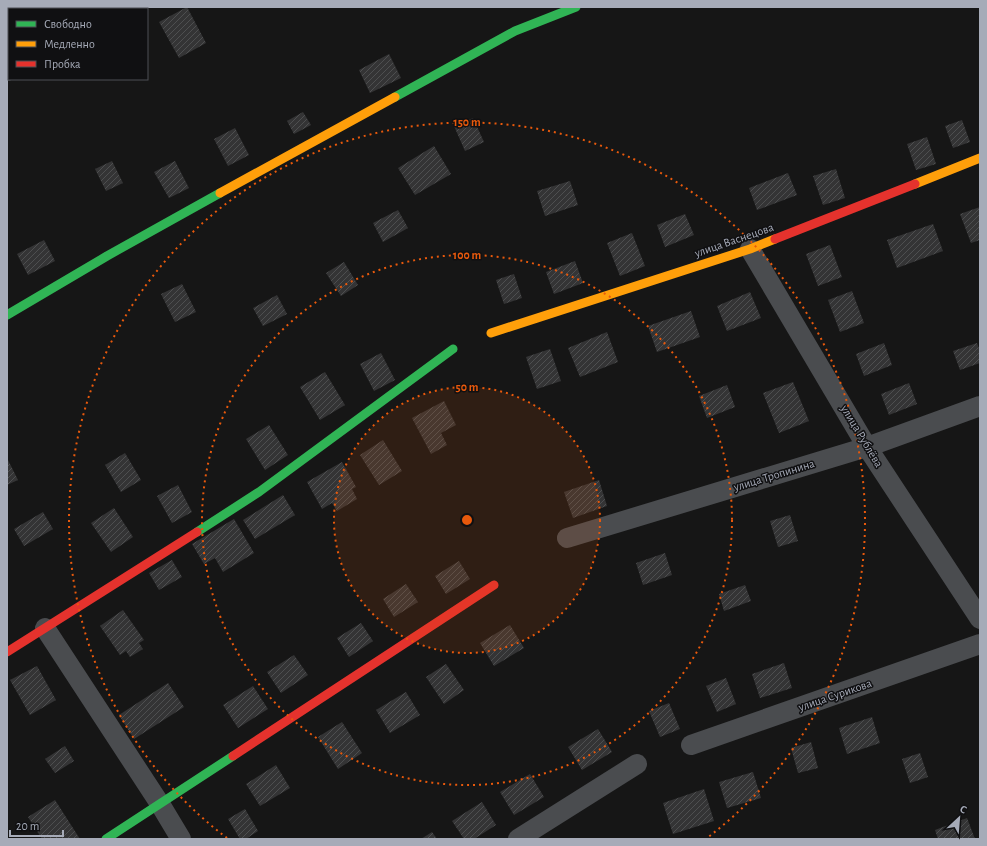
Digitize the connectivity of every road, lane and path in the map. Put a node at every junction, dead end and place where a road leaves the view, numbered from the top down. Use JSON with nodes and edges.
{"nodes":[{"id":1,"x":576,"y":7,"type":"edge"},
{"id":2,"x":980,"y":158,"type":"edge"},
{"id":3,"x":750,"y":248,"type":"junction"},
{"id":4,"x":7,"y":315,"type":"edge"},
{"id":5,"x":491,"y":333,"type":"dead end"},
{"id":6,"x":453,"y":349,"type":"dead end"},
{"id":7,"x":980,"y":406,"type":"edge"},
{"id":8,"x":867,"y":447,"type":"junction"},
{"id":9,"x":567,"y":538,"type":"dead end"},
{"id":10,"x":494,"y":585,"type":"dead end"},
{"id":11,"x":980,"y":619,"type":"edge"},
{"id":12,"x":45,"y":628,"type":"junction"},
{"id":13,"x":980,"y":644,"type":"edge"},
{"id":14,"x":7,"y":652,"type":"edge"},
{"id":15,"x":691,"y":745,"type":"dead end"},
{"id":16,"x":637,"y":764,"type":"dead end"},
{"id":17,"x":160,"y":804,"type":"junction"},
{"id":18,"x":106,"y":839,"type":"edge"},
{"id":19,"x":180,"y":839,"type":"edge"},
{"id":20,"x":518,"y":839,"type":"edge"}],
"edges":[{"from":1,"to":4,"type":"street"},
{"from":2,"to":3,"type":"street","name":"улица Васнецова"},
{"from":3,"to":5,"type":"street","name":"улица Васнецова"},
{"from":3,"to":8,"type":"street","name":"улица Рублёва"},
{"from":6,"to":12,"type":"street"},
{"from":7,"to":8,"type":"street","name":"улица Тропинина"},
{"from":8,"to":9,"type":"street","name":"улица Тропинина"},
{"from":8,"to":11,"type":"street","name":"улица Рублёва"},
{"from":10,"to":17,"type":"street"},
{"from":12,"to":14,"type":"street"},
{"from":12,"to":17,"type":"street"},
{"from":13,"to":15,"type":"street","name":"улица Сурикова"},
{"from":16,"to":20,"type":"street"},
{"from":17,"to":18,"type":"street"},
{"from":17,"to":19,"type":"street"}]}
